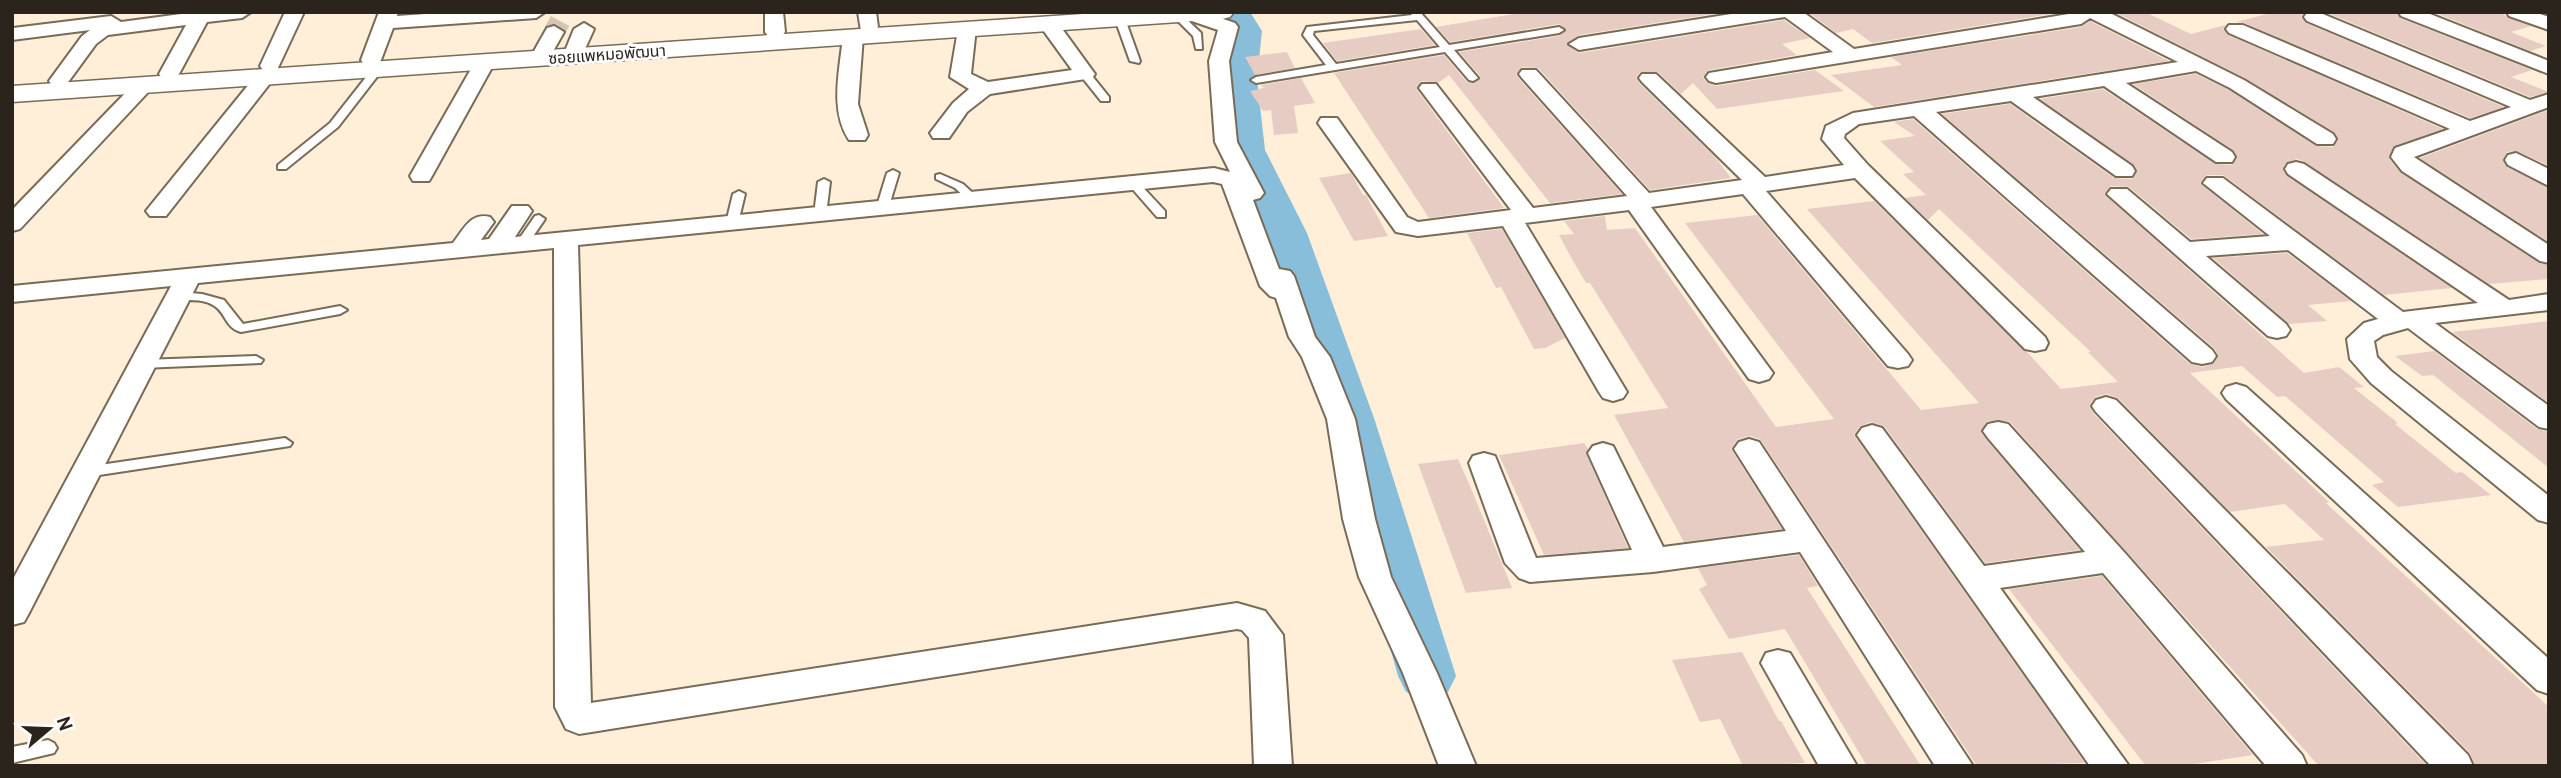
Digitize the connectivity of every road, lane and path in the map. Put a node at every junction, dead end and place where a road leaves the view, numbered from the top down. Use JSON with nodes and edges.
{"nodes":[{"id":1,"x":20,"y":12,"type":"edge"},
{"id":2,"x":242,"y":12,"type":"edge"},
{"id":3,"x":295,"y":12,"type":"edge"},
{"id":4,"x":536,"y":12,"type":"edge"},
{"id":5,"x":774,"y":12,"type":"edge"},
{"id":6,"x":1782,"y":12,"type":"edge"},
{"id":7,"x":1790,"y":12,"type":"edge"},
{"id":8,"x":2408,"y":12,"type":"edge"},
{"id":9,"x":2516,"y":12,"type":"edge"},
{"id":10,"x":1198,"y":14,"type":"edge"},
{"id":11,"x":1417,"y":14,"type":"edge"},
{"id":12,"x":195,"y":15,"type":"edge"},
{"id":13,"x":469,"y":15,"type":"edge"},
{"id":14,"x":2087,"y":15,"type":"edge"},
{"id":15,"x":1049,"y":16,"type":"edge"},
{"id":16,"x":109,"y":17,"type":"edge"},
{"id":17,"x":2314,"y":17,"type":"dead end"},
{"id":18,"x":387,"y":18,"type":"edge"},
{"id":19,"x":1120,"y":19,"type":"junction"},
{"id":20,"x":588,"y":20,"type":"edge"},
{"id":21,"x":959,"y":20,"type":"edge"},
{"id":22,"x":560,"y":22,"type":"tunnel mouth"},
{"id":23,"x":2549,"y":24,"type":"edge"},
{"id":24,"x":862,"y":25,"type":"edge"},
{"id":25,"x":2236,"y":29,"type":"dead end"},
{"id":26,"x":1559,"y":30,"type":"dead end"},
{"id":27,"x":775,"y":32,"type":"dead end"},
{"id":28,"x":12,"y":34,"type":"edge"},
{"id":29,"x":1579,"y":44,"type":"dead end"},
{"id":30,"x":1199,"y":47,"type":"dead end"},
{"id":31,"x":1446,"y":48,"type":"junction"},
{"id":32,"x":1850,"y":55,"type":"junction"},
{"id":33,"x":573,"y":56,"type":"junction"},
{"id":34,"x":540,"y":58,"type":"junction"},
{"id":35,"x":1135,"y":61,"type":"dead end"},
{"id":36,"x":485,"y":62,"type":"junction"},
{"id":37,"x":374,"y":65,"type":"junction"},
{"id":38,"x":2199,"y":65,"type":"junction"},
{"id":39,"x":1333,"y":67,"type":"junction"},
{"id":40,"x":2549,"y":68,"type":"edge"},
{"id":41,"x":267,"y":71,"type":"junction"},
{"id":42,"x":169,"y":74,"type":"dead end"},
{"id":43,"x":1085,"y":74,"type":"junction"},
{"id":44,"x":1530,"y":74,"type":"dead end"},
{"id":45,"x":1473,"y":78,"type":"dead end"},
{"id":46,"x":1649,"y":78,"type":"dead end"},
{"id":47,"x":1716,"y":78,"type":"dead end"},
{"id":48,"x":2107,"y":79,"type":"junction"},
{"id":49,"x":1256,"y":80,"type":"dead end"},
{"id":50,"x":59,"y":81,"type":"dead end"},
{"id":51,"x":144,"y":85,"type":"junction"},
{"id":52,"x":1429,"y":88,"type":"dead end"},
{"id":53,"x":985,"y":89,"type":"junction"},
{"id":54,"x":2014,"y":93,"type":"junction"},
{"id":55,"x":12,"y":94,"type":"edge"},
{"id":56,"x":1105,"y":99,"type":"dead end"},
{"id":57,"x":2539,"y":103,"type":"edge"},
{"id":58,"x":1916,"y":107,"type":"junction"},
{"id":59,"x":1329,"y":123,"type":"dead end"},
{"id":60,"x":2469,"y":129,"type":"junction"},
{"id":61,"x":941,"y":133,"type":"dead end"},
{"id":62,"x":857,"y":135,"type":"dead end"},
{"id":63,"x":2325,"y":139,"type":"dead end"},
{"id":64,"x":2224,"y":157,"type":"dead end"},
{"id":65,"x":2516,"y":160,"type":"dead end"},
{"id":66,"x":282,"y":167,"type":"dead end"},
{"id":67,"x":2296,"y":169,"type":"dead end"},
{"id":68,"x":1860,"y":170,"type":"junction"},
{"id":69,"x":893,"y":173,"type":"dead end"},
{"id":70,"x":421,"y":176,"type":"dead end"},
{"id":71,"x":940,"y":177,"type":"dead end"},
{"id":72,"x":2549,"y":179,"type":"edge"},
{"id":73,"x":824,"y":182,"type":"dead end"},
{"id":74,"x":1133,"y":183,"type":"junction"},
{"id":75,"x":2215,"y":183,"type":"dead end"},
{"id":76,"x":1755,"y":186,"type":"junction"},
{"id":77,"x":739,"y":194,"type":"dead end"},
{"id":78,"x":974,"y":200,"type":"junction"},
{"id":79,"x":1639,"y":202,"type":"junction"},
{"id":80,"x":882,"y":209,"type":"junction"},
{"id":81,"x":158,"y":211,"type":"dead end"},
{"id":82,"x":1161,"y":214,"type":"dead end"},
{"id":83,"x":529,"y":215,"type":"joint"},
{"id":84,"x":820,"y":215,"type":"junction"},
{"id":85,"x":1518,"y":217,"type":"junction"},
{"id":86,"x":482,"y":222,"type":"dead end"},
{"id":87,"x":732,"y":223,"type":"junction"},
{"id":88,"x":12,"y":225,"type":"edge"},
{"id":89,"x":566,"y":241,"type":"junction"},
{"id":90,"x":2292,"y":242,"type":"junction"},
{"id":91,"x":521,"y":245,"type":"junction"},
{"id":92,"x":496,"y":248,"type":"junction"},
{"id":93,"x":2184,"y":250,"type":"junction"},
{"id":94,"x":460,"y":251,"type":"junction"},
{"id":95,"x":2549,"y":256,"type":"edge"},
{"id":96,"x":183,"y":286,"type":"junction"},
{"id":97,"x":1287,"y":292,"type":"junction"},
{"id":98,"x":12,"y":294,"type":"edge"},
{"id":99,"x":2548,"y":304,"type":"edge"},
{"id":100,"x":2503,"y":309,"type":"junction"},
{"id":101,"x":340,"y":310,"type":"dead end"},
{"id":102,"x":2406,"y":320,"type":"junction"},
{"id":103,"x":2277,"y":330,"type":"dead end"},
{"id":104,"x":2035,"y":343,"type":"dead end"},
{"id":105,"x":2202,"y":356,"type":"dead end"},
{"id":106,"x":256,"y":360,"type":"dead end"},
{"id":107,"x":1898,"y":360,"type":"dead end"},
{"id":108,"x":142,"y":364,"type":"junction"},
{"id":109,"x":1759,"y":373,"type":"dead end"},
{"id":110,"x":1613,"y":392,"type":"dead end"},
{"id":111,"x":2236,"y":393,"type":"dead end"},
{"id":112,"x":2106,"y":406,"type":"dead end"},
{"id":113,"x":2549,"y":421,"type":"edge"},
{"id":114,"x":1998,"y":431,"type":"dead end"},
{"id":115,"x":1872,"y":435,"type":"dead end"},
{"id":116,"x":285,"y":443,"type":"dead end"},
{"id":117,"x":1749,"y":449,"type":"dead end"},
{"id":118,"x":1602,"y":453,"type":"dead end"},
{"id":119,"x":1484,"y":463,"type":"dead end"},
{"id":120,"x":86,"y":472,"type":"junction"},
{"id":121,"x":2549,"y":512,"type":"edge"},
{"id":122,"x":1807,"y":540,"type":"junction"},
{"id":123,"x":2113,"y":560,"type":"junction"},
{"id":124,"x":1653,"y":561,"type":"junction"},
{"id":125,"x":1976,"y":579,"type":"junction"},
{"id":126,"x":12,"y":613,"type":"edge"},
{"id":127,"x":1778,"y":663,"type":"dead end"},
{"id":128,"x":2549,"y":680,"type":"edge"},
{"id":129,"x":48,"y":748,"type":"dead end"},
{"id":130,"x":12,"y":755,"type":"edge"},
{"id":131,"x":1273,"y":766,"type":"edge"},
{"id":132,"x":1458,"y":766,"type":"edge"},
{"id":133,"x":1839,"y":766,"type":"edge"},
{"id":134,"x":1955,"y":766,"type":"edge"},
{"id":135,"x":2110,"y":766,"type":"edge"},
{"id":136,"x":2289,"y":766,"type":"edge"},
{"id":137,"x":2455,"y":766,"type":"edge"}],
"edges":[{"from":1,"to":28,"type":"street"},
{"from":2,"to":12,"type":"street"},
{"from":3,"to":41,"type":"street"},
{"from":4,"to":13,"type":"street"},
{"from":5,"to":27,"type":"street"},
{"from":6,"to":29,"type":"street"},
{"from":7,"to":32,"type":"street"},
{"from":8,"to":40,"type":"street"},
{"from":9,"to":23,"type":"street"},
{"from":10,"to":19,"type":"street","name":"ซอยแพหมอพัฒนา"},
{"from":10,"to":30,"type":"lane"},
{"from":10,"to":97,"type":"street"},
{"from":11,"to":31,"type":"lane"},
{"from":11,"to":39,"type":"lane"},
{"from":12,"to":16,"type":"street"},
{"from":12,"to":42,"type":"street"},
{"from":12,"to":50,"type":"street"},
{"from":13,"to":18,"type":"street"},
{"from":14,"to":32,"type":"street"},
{"from":14,"to":38,"type":"street"},
{"from":15,"to":19,"type":"street","name":"ซอยแพหมอพัฒนา"},
{"from":15,"to":21,"type":"street","name":"ซอยแพหมอพัฒนา"},
{"from":15,"to":43,"type":"street"},
{"from":16,"to":28,"type":"street"},
{"from":17,"to":57,"type":"street"},
{"from":18,"to":37,"type":"street"},
{"from":19,"to":35,"type":"lane"},
{"from":20,"to":33,"type":"street"},
{"from":21,"to":24,"type":"street","name":"ซอยแพหมอพัฒนา"},
{"from":21,"to":53,"type":"street"},
{"from":22,"to":34,"type":"street"},
{"from":24,"to":33,"type":"street","name":"ซอยแพหมอพัฒนา"},
{"from":24,"to":62,"type":"street"},
{"from":25,"to":60,"type":"street"},
{"from":26,"to":31,"type":"lane"},
{"from":31,"to":39,"type":"lane"},
{"from":31,"to":45,"type":"lane"},
{"from":32,"to":47,"type":"street"},
{"from":33,"to":34,"type":"street","name":"ซอยแพหมอพัฒนา"},
{"from":34,"to":36,"type":"street","name":"ซอยแพหมอพัฒนา"},
{"from":36,"to":37,"type":"street","name":"ซอยแพหมอพัฒนา"},
{"from":36,"to":70,"type":"street"},
{"from":37,"to":41,"type":"street","name":"ซอยแพหมอพัฒนา"},
{"from":37,"to":66,"type":"lane"},
{"from":38,"to":48,"type":"street"},
{"from":38,"to":63,"type":"street"},
{"from":39,"to":49,"type":"lane"},
{"from":41,"to":51,"type":"street","name":"ซอยแพหมอพัฒนา"},
{"from":41,"to":81,"type":"street"},
{"from":43,"to":53,"type":"street"},
{"from":43,"to":56,"type":"lane"},
{"from":44,"to":79,"type":"street"},
{"from":46,"to":76,"type":"street"},
{"from":48,"to":54,"type":"street"},
{"from":48,"to":64,"type":"street"},
{"from":51,"to":55,"type":"street","name":"ซอยแพหมอพัฒนา"},
{"from":51,"to":88,"type":"street"},
{"from":52,"to":85,"type":"street"},
{"from":53,"to":61,"type":"street"},
{"from":54,"to":58,"type":"street"},
{"from":54,"to":93,"type":"street"},
{"from":57,"to":60,"type":"street"},
{"from":58,"to":68,"type":"street"},
{"from":58,"to":105,"type":"street"},
{"from":59,"to":85,"type":"street"},
{"from":60,"to":95,"type":"street"},
{"from":65,"to":72,"type":"street"},
{"from":67,"to":100,"type":"street"},
{"from":68,"to":76,"type":"street"},
{"from":68,"to":104,"type":"street"},
{"from":69,"to":80,"type":"lane"},
{"from":71,"to":78,"type":"lane"},
{"from":73,"to":84,"type":"lane"},
{"from":74,"to":78,"type":"street"},
{"from":74,"to":82,"type":"lane"},
{"from":74,"to":97,"type":"street"},
{"from":75,"to":90,"type":"street"},
{"from":76,"to":79,"type":"street"},
{"from":76,"to":107,"type":"street"},
{"from":77,"to":87,"type":"lane"},
{"from":78,"to":80,"type":"street"},
{"from":79,"to":85,"type":"street"},
{"from":79,"to":109,"type":"street"},
{"from":80,"to":84,"type":"street"},
{"from":83,"to":91,"type":"lane"},
{"from":83,"to":92,"type":"street"},
{"from":84,"to":87,"type":"street"},
{"from":85,"to":110,"type":"street"},
{"from":86,"to":94,"type":"street"},
{"from":87,"to":89,"type":"street"},
{"from":89,"to":91,"type":"street"},
{"from":89,"to":131,"type":"street"},
{"from":90,"to":93,"type":"street"},
{"from":90,"to":102,"type":"street"},
{"from":91,"to":92,"type":"street"},
{"from":92,"to":94,"type":"street"},
{"from":93,"to":103,"type":"street"},
{"from":94,"to":96,"type":"street"},
{"from":96,"to":98,"type":"street"},
{"from":96,"to":101,"type":"lane"},
{"from":96,"to":108,"type":"street"},
{"from":97,"to":132,"type":"street"},
{"from":99,"to":100,"type":"street"},
{"from":100,"to":102,"type":"street"},
{"from":102,"to":113,"type":"street"},
{"from":102,"to":121,"type":"street"},
{"from":106,"to":108,"type":"lane"},
{"from":108,"to":120,"type":"street"},
{"from":111,"to":128,"type":"street"},
{"from":112,"to":137,"type":"street"},
{"from":114,"to":123,"type":"street"},
{"from":115,"to":125,"type":"street"},
{"from":116,"to":120,"type":"lane"},
{"from":117,"to":122,"type":"street"},
{"from":118,"to":124,"type":"street"},
{"from":119,"to":124,"type":"street"},
{"from":120,"to":126,"type":"street"},
{"from":122,"to":124,"type":"street"},
{"from":122,"to":134,"type":"street"},
{"from":123,"to":125,"type":"street"},
{"from":123,"to":136,"type":"street"},
{"from":125,"to":135,"type":"street"},
{"from":127,"to":133,"type":"street"},
{"from":129,"to":130,"type":"lane"}]}
